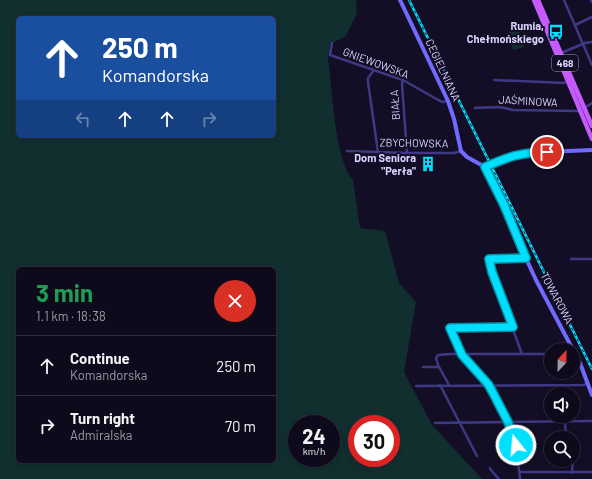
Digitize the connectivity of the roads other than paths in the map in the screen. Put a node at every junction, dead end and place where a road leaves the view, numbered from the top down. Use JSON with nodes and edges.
{"nodes":[{"id":1,"x":400,"y":0,"type":"edge"},
{"id":2,"x":534,"y":0,"type":"edge"},
{"id":3,"x":538,"y":0,"type":"edge"},
{"id":4,"x":564,"y":0,"type":"edge"},
{"id":5,"x":592,"y":17,"type":"edge"},
{"id":6,"x":574,"y":25,"type":"junction"},
{"id":7,"x":592,"y":42,"type":"edge"},
{"id":8,"x":332,"y":43,"type":"dead end"},
{"id":9,"x":582,"y":44,"type":"junction"},
{"id":10,"x":561,"y":53,"type":"junction"},
{"id":11,"x":592,"y":64,"type":"edge"},
{"id":12,"x":374,"y":70,"type":"junction"},
{"id":13,"x":403,"y":80,"type":"junction"},
{"id":14,"x":494,"y":80,"type":"dead end"},
{"id":15,"x":568,"y":81,"type":"junction"},
{"id":16,"x":448,"y":101,"type":"junction"},
{"id":17,"x":592,"y":103,"type":"edge"},
{"id":18,"x":475,"y":108,"type":"dead end"},
{"id":19,"x":582,"y":109,"type":"junction"},
{"id":20,"x":592,"y":126,"type":"edge"},
{"id":21,"x":592,"y":139,"type":"edge"},
{"id":22,"x":592,"y":150,"type":"edge"},
{"id":23,"x":347,"y":151,"type":"dead end"},
{"id":24,"x":461,"y":151,"type":"junction"},
{"id":25,"x":378,"y":152,"type":"junction"},
{"id":26,"x":407,"y":153,"type":"junction"},
{"id":27,"x":485,"y":167,"type":"junction"},
{"id":28,"x":526,"y":258,"type":"junction"},
{"id":29,"x":571,"y":259,"type":"dead end"},
{"id":30,"x":592,"y":259,"type":"edge"},
{"id":31,"x":513,"y":327,"type":"junction"},
{"id":32,"x":568,"y":343,"type":"edge"},
{"id":33,"x":522,"y":354,"type":"junction"},
{"id":34,"x":544,"y":354,"type":"edge"},
{"id":35,"x":462,"y":355,"type":"junction"},
{"id":36,"x":580,"y":366,"type":"edge"},
{"id":37,"x":423,"y":367,"type":"dead end"},
{"id":38,"x":439,"y":367,"type":"junction"},
{"id":39,"x":588,"y":383,"type":"junction"},
{"id":40,"x":488,"y":384,"type":"junction"},
{"id":41,"x":440,"y":385,"type":"junction"},
{"id":42,"x":449,"y":385,"type":"junction"},
{"id":43,"x":416,"y":386,"type":"dead end"},
{"id":44,"x":592,"y":395,"type":"edge"},
{"id":45,"x":544,"y":421,"type":"edge"},
{"id":46,"x":580,"y":421,"type":"edge"},
{"id":47,"x":592,"y":421,"type":"edge"},
{"id":48,"x":459,"y":422,"type":"junction"},
{"id":49,"x":508,"y":422,"type":"junction"},
{"id":50,"x":435,"y":423,"type":"dead end"},
{"id":51,"x":477,"y":456,"type":"dead end"},
{"id":52,"x":572,"y":467,"type":"edge"},
{"id":53,"x":490,"y":468,"type":"dead end"},
{"id":54,"x":519,"y":472,"type":"junction"},
{"id":55,"x":592,"y":472,"type":"edge"},
{"id":56,"x":572,"y":473,"type":"junction"},
{"id":57,"x":499,"y":479,"type":"edge"},
{"id":58,"x":520,"y":479,"type":"edge"}],
"edges":[{"from":1,"to":16,"type":"street","name":"CEGIELNIANA"},
{"from":2,"to":15,"type":"main road","number":"468"},
{"from":3,"to":10,"type":"main road","number":"468"},
{"from":4,"to":6,"type":"street"},
{"from":5,"to":6,"type":"street"},
{"from":6,"to":9,"type":"street"},
{"from":7,"to":9,"type":"street"},
{"from":8,"to":12,"type":"street","name":"GNIEWOWSKA"},
{"from":9,"to":10,"type":"street"},
{"from":9,"to":11,"type":"street"},
{"from":10,"to":19,"type":"main road","number":"468"},
{"from":12,"to":13,"type":"street","name":"GNIEWOWSKA"},
{"from":12,"to":25,"type":"street"},
{"from":13,"to":16,"type":"street","name":"GNIEWOWSKA"},
{"from":13,"to":26,"type":"street","name":"BIAŁA"},
{"from":14,"to":15,"type":"street"},
{"from":15,"to":19,"type":"main road","number":"468"},
{"from":16,"to":24,"type":"street","name":"CEGIELNIANA"},
{"from":17,"to":19,"type":"street"},
{"from":18,"to":19,"type":"street","name":"JAŚMINOWA"},
{"from":19,"to":20,"type":"main road","number":"468"},
{"from":19,"to":21,"type":"main road","number":"468"},
{"from":22,"to":27,"type":"street"},
{"from":23,"to":25,"type":"street","name":"ZBYCHOWSKA"},
{"from":24,"to":26,"type":"street","name":"ZBYCHOWSKA"},
{"from":24,"to":27,"type":"street","name":"ZBYCHOWSKA"},
{"from":25,"to":26,"type":"street","name":"ZBYCHOWSKA"},
{"from":27,"to":28,"type":"street","name":"TOWAROWA"},
{"from":28,"to":31,"type":"street"},
{"from":28,"to":32,"type":"street","name":"TOWAROWA"},
{"from":29,"to":30,"type":"street"},
{"from":31,"to":33,"type":"street"},
{"from":31,"to":35,"type":"street"},
{"from":33,"to":34,"type":"street"},
{"from":33,"to":35,"type":"street"},
{"from":35,"to":38,"type":"street"},
{"from":35,"to":40,"type":"street"},
{"from":36,"to":39,"type":"street","name":"TOWAROWA"},
{"from":37,"to":38,"type":"street"},
{"from":38,"to":42,"type":"street"},
{"from":39,"to":40,"type":"street"},
{"from":39,"to":44,"type":"street","name":"TOWAROWA"},
{"from":40,"to":42,"type":"street"},
{"from":40,"to":49,"type":"street"},
{"from":41,"to":42,"type":"street"},
{"from":41,"to":43,"type":"street"},
{"from":41,"to":48,"type":"street"},
{"from":45,"to":49,"type":"street"},
{"from":46,"to":47,"type":"street"},
{"from":48,"to":49,"type":"street"},
{"from":48,"to":50,"type":"street"},
{"from":48,"to":51,"type":"street"},
{"from":49,"to":54,"type":"street"},
{"from":52,"to":56,"type":"street"},
{"from":53,"to":57,"type":"street"},
{"from":54,"to":56,"type":"street"},
{"from":54,"to":58,"type":"street"},
{"from":55,"to":56,"type":"street"}]}
